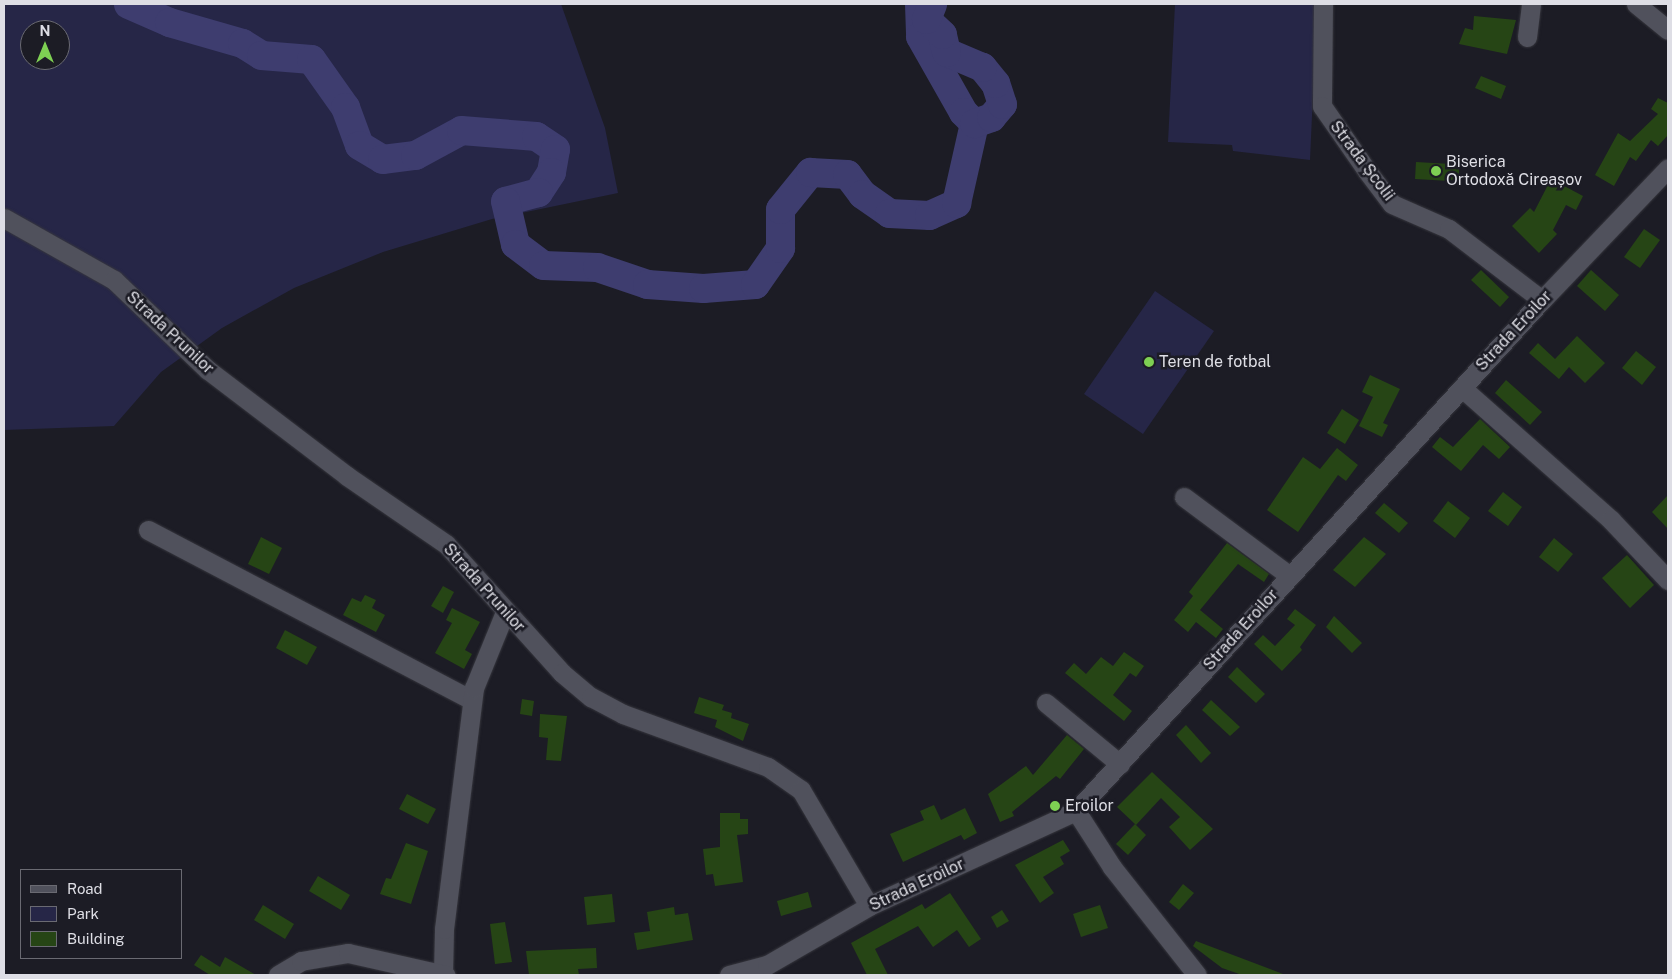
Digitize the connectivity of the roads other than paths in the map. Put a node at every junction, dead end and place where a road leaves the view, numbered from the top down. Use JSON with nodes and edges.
{"nodes":[{"id":1,"x":1323,"y":4,"type":"edge"},
{"id":2,"x":1531,"y":4,"type":"edge"},
{"id":3,"x":1636,"y":4,"type":"edge"},
{"id":4,"x":1668,"y":30,"type":"edge"},
{"id":5,"x":1527,"y":37,"type":"dead end"},
{"id":6,"x":1668,"y":168,"type":"edge"},
{"id":7,"x":4,"y":218,"type":"edge"},
{"id":8,"x":1542,"y":300,"type":"junction"},
{"id":9,"x":1462,"y":388,"type":"junction"},
{"id":10,"x":1184,"y":496,"type":"dead end"},
{"id":11,"x":148,"y":530,"type":"dead end"},
{"id":12,"x":1290,"y":576,"type":"junction"},
{"id":13,"x":1668,"y":580,"type":"edge"},
{"id":14,"x":505,"y":612,"type":"junction"},
{"id":15,"x":472,"y":700,"type":"junction"},
{"id":16,"x":1046,"y":703,"type":"dead end"},
{"id":17,"x":1120,"y":764,"type":"junction"},
{"id":18,"x":1076,"y":810,"type":"junction"},
{"id":19,"x":869,"y":906,"type":"junction"},
{"id":20,"x":278,"y":975,"type":"edge"},
{"id":21,"x":445,"y":975,"type":"edge"},
{"id":22,"x":729,"y":975,"type":"edge"},
{"id":23,"x":1197,"y":975,"type":"edge"}],
"edges":[{"from":1,"to":8,"type":"street","name":"Strada Școlii"},
{"from":2,"to":5,"type":"street"},
{"from":3,"to":4,"type":"street"},
{"from":6,"to":8,"type":"street","name":"Strada Eroilor"},
{"from":7,"to":14,"type":"street","name":"Strada Prunilor"},
{"from":8,"to":9,"type":"street","name":"Strada Eroilor"},
{"from":9,"to":12,"type":"street","name":"Strada Eroilor"},
{"from":9,"to":13,"type":"street"},
{"from":10,"to":12,"type":"street"},
{"from":11,"to":15,"type":"street"},
{"from":12,"to":17,"type":"street","name":"Strada Eroilor"},
{"from":14,"to":15,"type":"street"},
{"from":14,"to":19,"type":"street","name":"Strada Prunilor"},
{"from":15,"to":21,"type":"street"},
{"from":16,"to":17,"type":"street"},
{"from":17,"to":18,"type":"street","name":"Strada Eroilor"},
{"from":18,"to":19,"type":"street","name":"Strada Eroilor"},
{"from":18,"to":23,"type":"street"},
{"from":19,"to":22,"type":"street","name":"Strada Eroilor"},
{"from":20,"to":21,"type":"street"}]}
